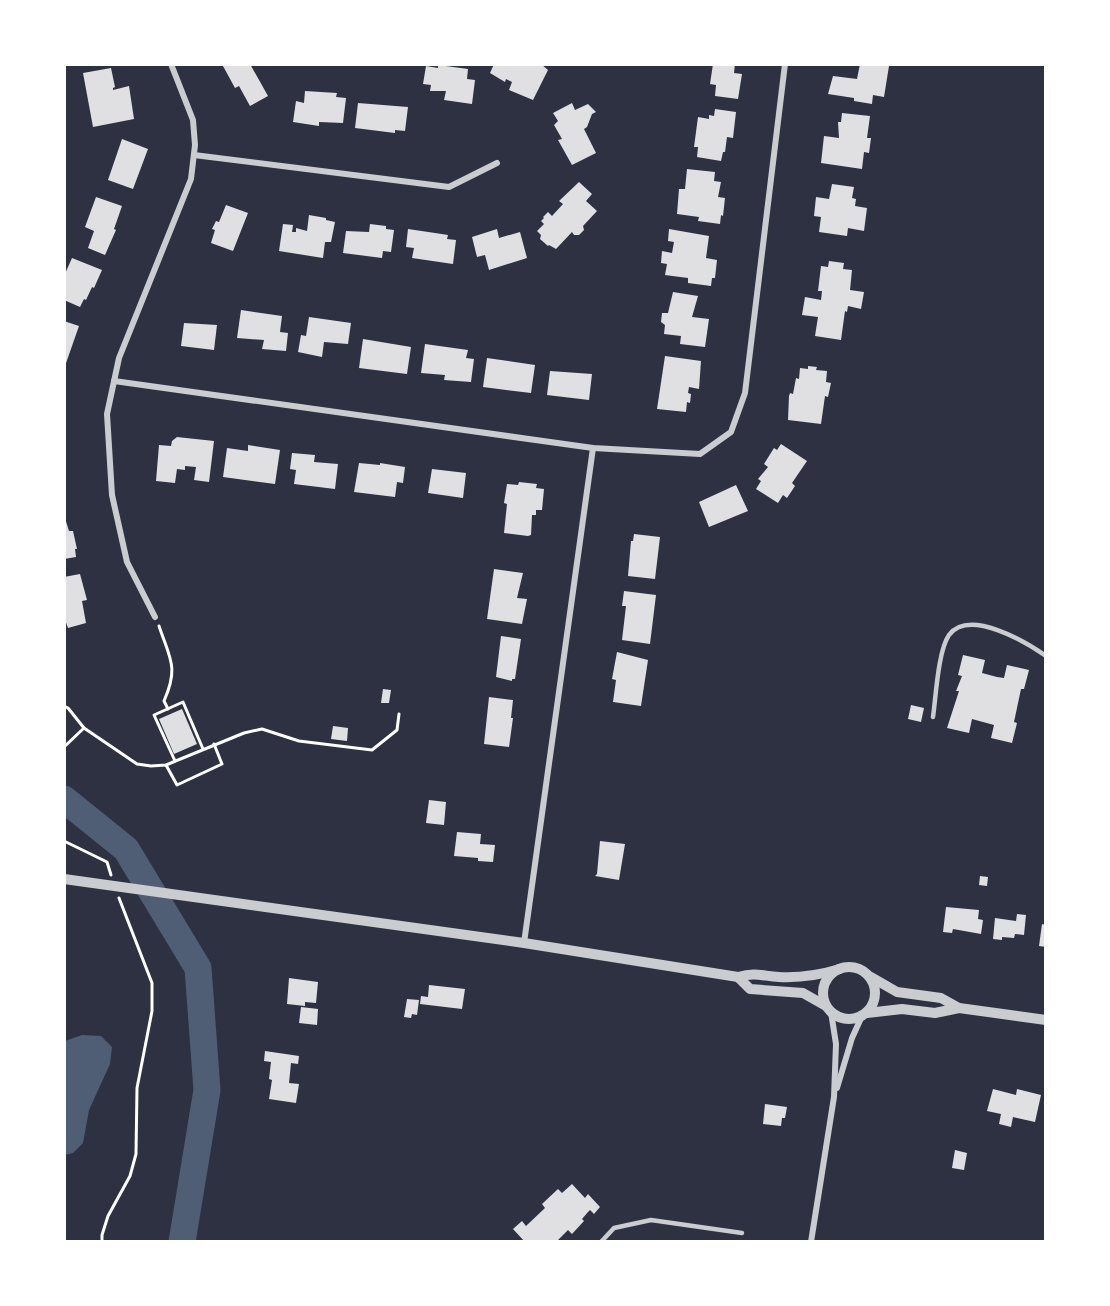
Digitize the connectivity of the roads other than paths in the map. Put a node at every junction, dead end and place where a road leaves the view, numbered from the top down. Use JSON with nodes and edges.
{"nodes":[{"id":1,"x":171,"y":64,"type":"edge"},
{"id":2,"x":785,"y":64,"type":"edge"},
{"id":3,"x":194,"y":155,"type":"junction"},
{"id":4,"x":496,"y":163,"type":"dead end"},
{"id":5,"x":114,"y":381,"type":"junction"},
{"id":6,"x":593,"y":448,"type":"junction"},
{"id":7,"x":155,"y":617,"type":"road end"},
{"id":8,"x":1046,"y":656,"type":"edge"},
{"id":9,"x":933,"y":717,"type":"dead end"},
{"id":10,"x":64,"y":879,"type":"edge"},
{"id":11,"x":524,"y":943,"type":"junction"},
{"id":12,"x":840,"y":969,"type":"junction"},
{"id":13,"x":866,"y":972,"type":"junction"},
{"id":14,"x":738,"y":977,"type":"junction"},
{"id":15,"x":959,"y":1008,"type":"junction"},
{"id":16,"x":829,"y":1009,"type":"junction"},
{"id":17,"x":864,"y":1015,"type":"junction"},
{"id":18,"x":1046,"y":1020,"type":"edge"},
{"id":19,"x":834,"y":1097,"type":"junction"},
{"id":20,"x":742,"y":1233,"type":"dead end"},
{"id":21,"x":601,"y":1242,"type":"edge"},
{"id":22,"x":811,"y":1242,"type":"edge"}],
"edges":[{"from":1,"to":3,"type":"street"},
{"from":2,"to":6,"type":"street"},
{"from":3,"to":4,"type":"street"},
{"from":3,"to":5,"type":"street"},
{"from":5,"to":6,"type":"street"},
{"from":5,"to":7,"type":"street"},
{"from":6,"to":11,"type":"street"},
{"from":8,"to":9,"type":"lane"},
{"from":10,"to":11,"type":"street"},
{"from":11,"to":14,"type":"street"},
{"from":12,"to":13,"type":"street"},
{"from":12,"to":14,"type":"street"},
{"from":12,"to":16,"type":"street"},
{"from":13,"to":15,"type":"street"},
{"from":13,"to":17,"type":"street"},
{"from":14,"to":16,"type":"street"},
{"from":15,"to":17,"type":"street"},
{"from":15,"to":18,"type":"street"},
{"from":16,"to":17,"type":"street"},
{"from":16,"to":19,"type":"street"},
{"from":17,"to":19,"type":"street"},
{"from":19,"to":22,"type":"street"},
{"from":20,"to":21,"type":"lane"}]}
